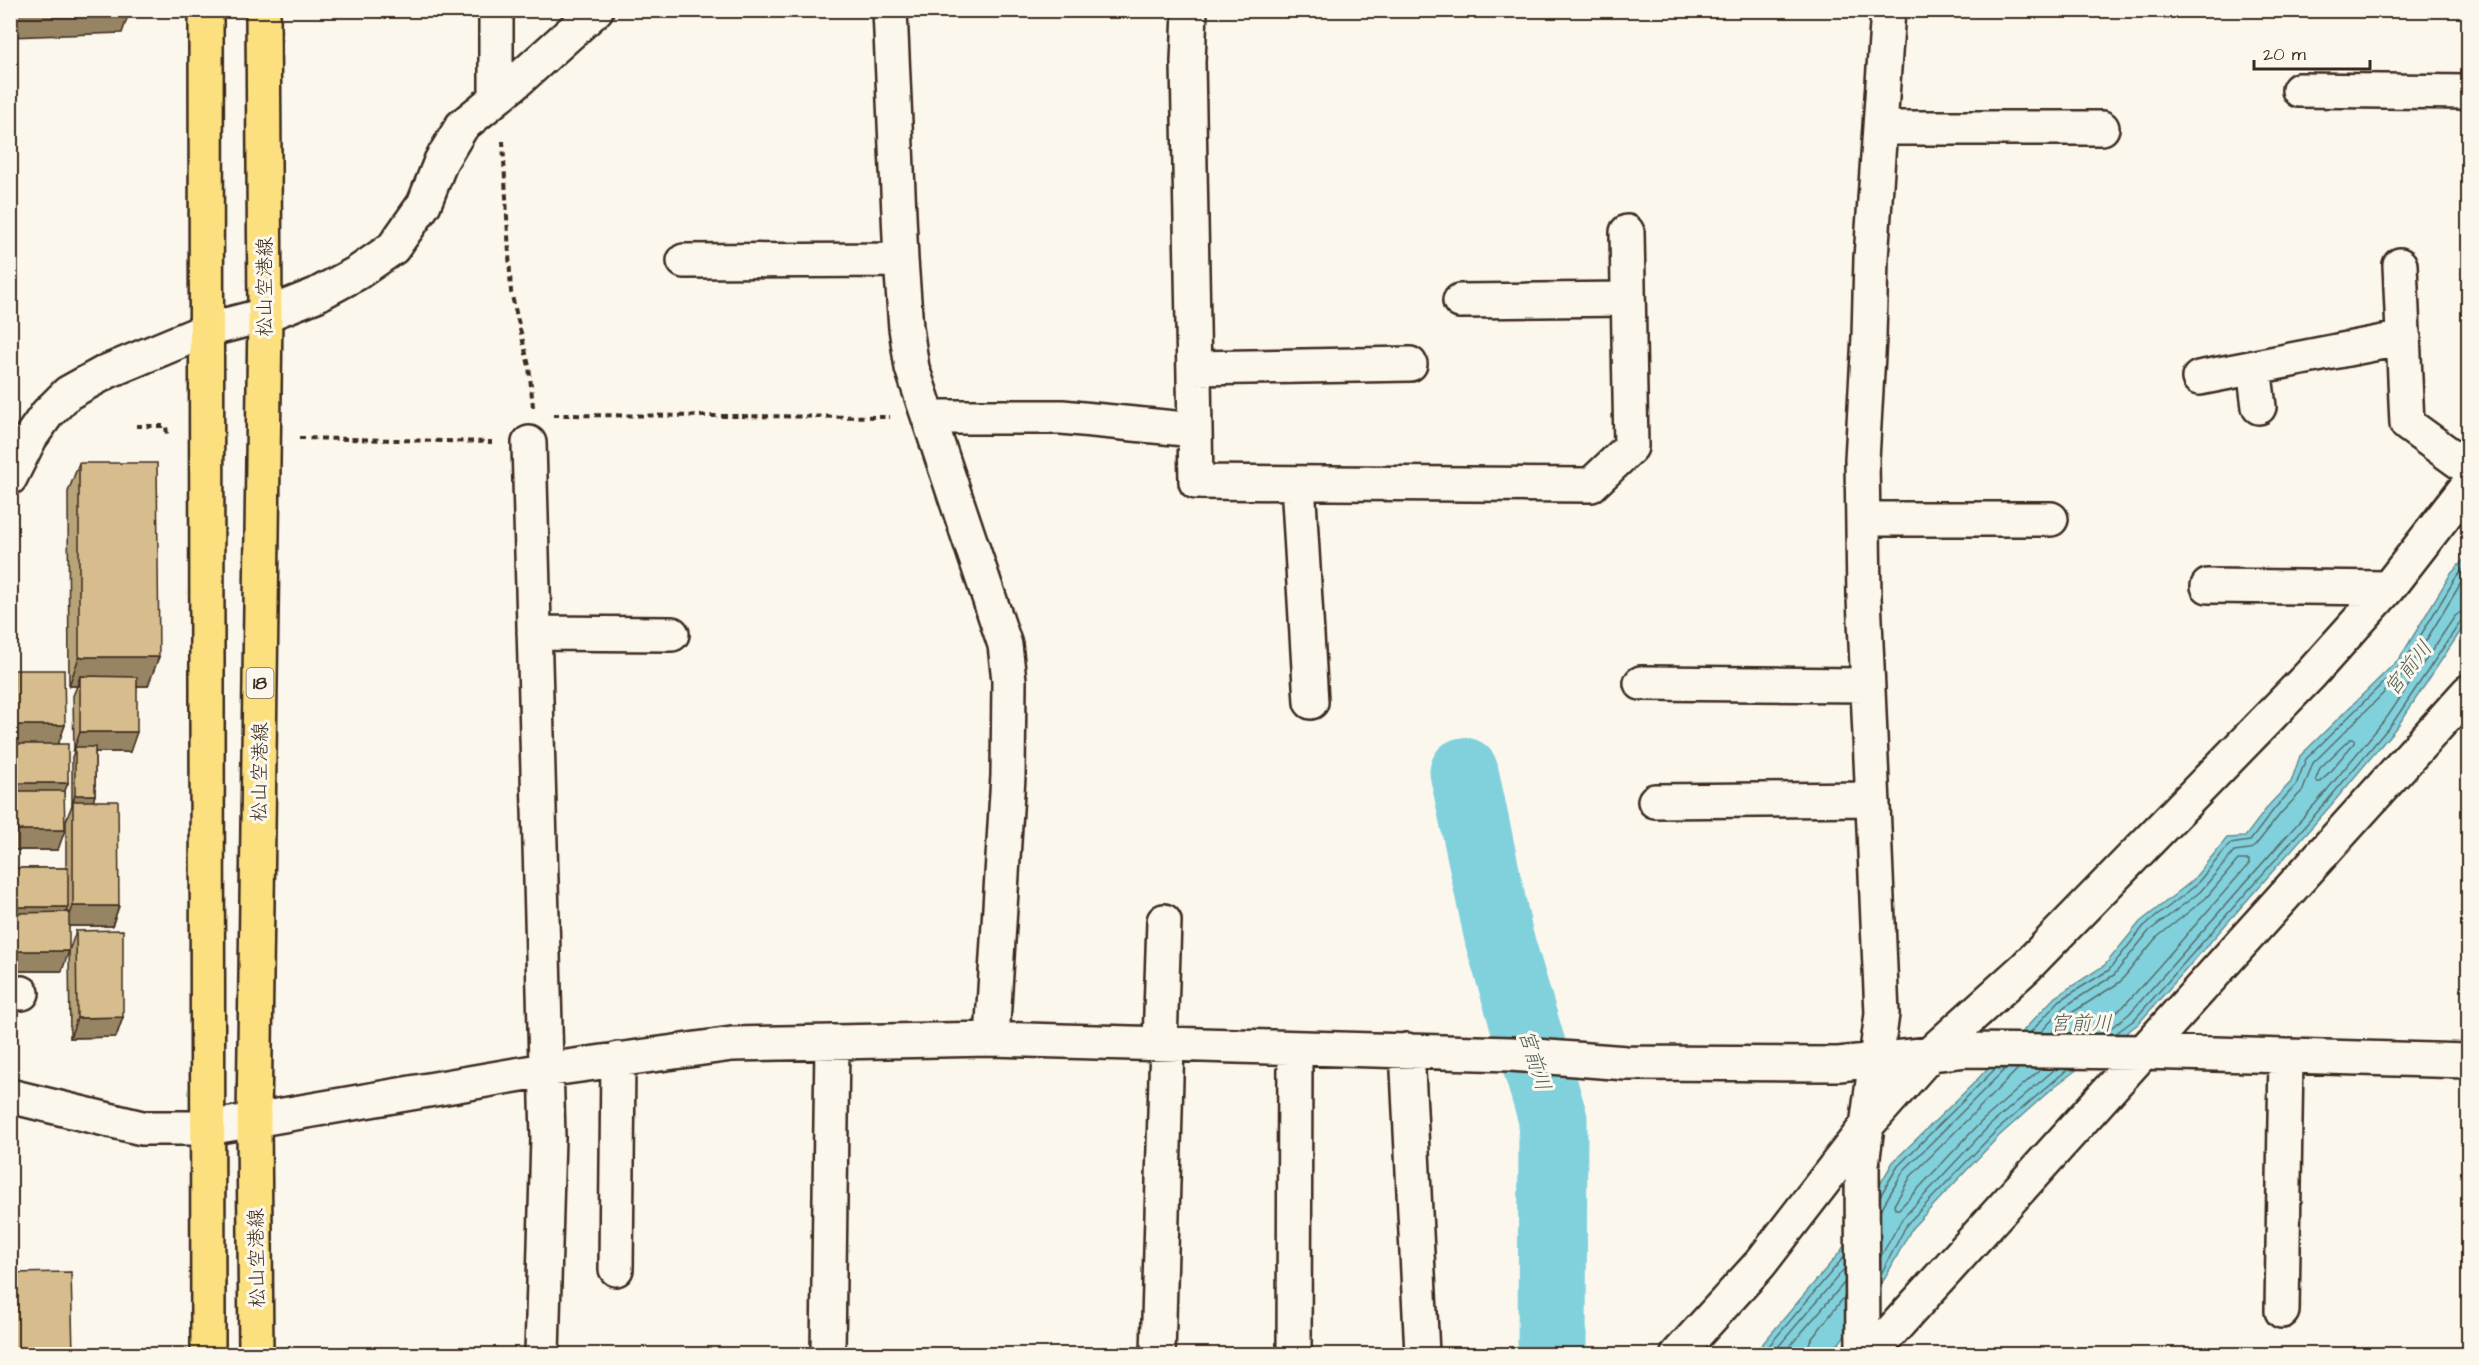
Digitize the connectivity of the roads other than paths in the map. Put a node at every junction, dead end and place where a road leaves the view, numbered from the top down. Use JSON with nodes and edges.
{"nodes":[{"id":1,"x":206,"y":10,"type":"edge"},
{"id":2,"x":263,"y":10,"type":"edge"},
{"id":3,"x":496,"y":10,"type":"edge"},
{"id":4,"x":596,"y":10,"type":"edge"},
{"id":5,"x":890,"y":10,"type":"edge"},
{"id":6,"x":1190,"y":10,"type":"edge"},
{"id":7,"x":1888,"y":10,"type":"edge"},
{"id":8,"x":2299,"y":90,"type":"dead end"},
{"id":9,"x":2469,"y":92,"type":"edge"},
{"id":10,"x":496,"y":98,"type":"junction"},
{"id":11,"x":1880,"y":128,"type":"junction"},
{"id":12,"x":2102,"y":128,"type":"dead end"},
{"id":13,"x":1627,"y":232,"type":"dead end"},
{"id":14,"x":901,"y":260,"type":"junction"},
{"id":15,"x":684,"y":261,"type":"dead end"},
{"id":16,"x":2400,"y":264,"type":"dead end"},
{"id":17,"x":1628,"y":299,"type":"junction"},
{"id":18,"x":1460,"y":301,"type":"dead end"},
{"id":19,"x":265,"y":315,"type":"junction"},
{"id":20,"x":207,"y":330,"type":"junction"},
{"id":21,"x":2404,"y":338,"type":"junction"},
{"id":22,"x":1410,"y":364,"type":"dead end"},
{"id":23,"x":2254,"y":367,"type":"junction"},
{"id":24,"x":1194,"y":368,"type":"junction"},
{"id":25,"x":2199,"y":378,"type":"dead end"},
{"id":26,"x":2259,"y":407,"type":"dead end"},
{"id":27,"x":930,"y":417,"type":"junction"},
{"id":28,"x":1195,"y":430,"type":"junction"},
{"id":29,"x":541,"y":434,"type":"road end"},
{"id":30,"x":20,"y":438,"type":"edge"},
{"id":31,"x":2469,"y":468,"type":"edge"},
{"id":32,"x":10,"y":478,"type":"edge"},
{"id":33,"x":1298,"y":483,"type":"junction"},
{"id":34,"x":2469,"y":485,"type":"edge"},
{"id":35,"x":1863,"y":519,"type":"junction"},
{"id":36,"x":2051,"y":519,"type":"dead end"},
{"id":37,"x":2208,"y":586,"type":"dead end"},
{"id":38,"x":2388,"y":588,"type":"junction"},
{"id":39,"x":534,"y":633,"type":"junction"},
{"id":40,"x":672,"y":634,"type":"dead end"},
{"id":41,"x":1641,"y":683,"type":"dead end"},
{"id":42,"x":1867,"y":685,"type":"junction"},
{"id":43,"x":2469,"y":692,"type":"edge"},
{"id":44,"x":1311,"y":702,"type":"dead end"},
{"id":45,"x":1871,"y":799,"type":"junction"},
{"id":46,"x":1655,"y":801,"type":"dead end"},
{"id":47,"x":1164,"y":921,"type":"dead end"},
{"id":48,"x":992,"y":1039,"type":"junction"},
{"id":49,"x":832,"y":1042,"type":"junction"},
{"id":50,"x":1164,"y":1043,"type":"junction"},
{"id":51,"x":1295,"y":1048,"type":"junction"},
{"id":52,"x":1407,"y":1050,"type":"junction"},
{"id":53,"x":1932,"y":1052,"type":"junction"},
{"id":54,"x":2127,"y":1052,"type":"junction"},
{"id":55,"x":2286,"y":1056,"type":"junction"},
{"id":56,"x":618,"y":1059,"type":"junction"},
{"id":57,"x":1876,"y":1059,"type":"junction"},
{"id":58,"x":2469,"y":1061,"type":"edge"},
{"id":59,"x":545,"y":1070,"type":"junction"},
{"id":60,"x":10,"y":1096,"type":"edge"},
{"id":61,"x":254,"y":1121,"type":"junction"},
{"id":62,"x":1868,"y":1124,"type":"junction"},
{"id":63,"x":208,"y":1128,"type":"junction"},
{"id":64,"x":616,"y":1269,"type":"dead end"},
{"id":65,"x":2282,"y":1311,"type":"dead end"},
{"id":66,"x":1866,"y":1348,"type":"edge"},
{"id":67,"x":208,"y":1354,"type":"edge"},
{"id":68,"x":256,"y":1354,"type":"edge"},
{"id":69,"x":542,"y":1354,"type":"edge"},
{"id":70,"x":828,"y":1354,"type":"edge"},
{"id":71,"x":1158,"y":1354,"type":"edge"},
{"id":72,"x":1294,"y":1354,"type":"edge"},
{"id":73,"x":1422,"y":1354,"type":"edge"},
{"id":74,"x":1678,"y":1354,"type":"edge"}],
"edges":[{"from":1,"to":20,"type":"main road"},
{"from":2,"to":19,"type":"main road","name":"松山空港線","number":"18"},
{"from":3,"to":10,"type":"street"},
{"from":4,"to":10,"type":"street"},
{"from":5,"to":14,"type":"street"},
{"from":6,"to":24,"type":"street"},
{"from":7,"to":11,"type":"street"},
{"from":8,"to":9,"type":"street"},
{"from":10,"to":19,"type":"street"},
{"from":11,"to":12,"type":"street"},
{"from":11,"to":35,"type":"street"},
{"from":13,"to":17,"type":"street"},
{"from":14,"to":15,"type":"street"},
{"from":14,"to":27,"type":"street"},
{"from":16,"to":21,"type":"street"},
{"from":17,"to":18,"type":"street"},
{"from":17,"to":33,"type":"street"},
{"from":19,"to":20,"type":"street"},
{"from":19,"to":61,"type":"main road","name":"松山空港線","number":"18"},
{"from":20,"to":30,"type":"street"},
{"from":20,"to":63,"type":"main road"},
{"from":21,"to":23,"type":"street"},
{"from":21,"to":31,"type":"street"},
{"from":22,"to":24,"type":"street"},
{"from":23,"to":25,"type":"street"},
{"from":23,"to":26,"type":"street"},
{"from":24,"to":28,"type":"street"},
{"from":27,"to":28,"type":"street"},
{"from":27,"to":48,"type":"street"},
{"from":28,"to":33,"type":"street"},
{"from":29,"to":39,"type":"street"},
{"from":30,"to":32,"type":"street"},
{"from":33,"to":44,"type":"street"},
{"from":34,"to":38,"type":"street"},
{"from":35,"to":36,"type":"street"},
{"from":35,"to":42,"type":"street"},
{"from":37,"to":38,"type":"street"},
{"from":38,"to":53,"type":"street"},
{"from":39,"to":40,"type":"street"},
{"from":39,"to":59,"type":"street"},
{"from":41,"to":42,"type":"street"},
{"from":42,"to":45,"type":"street"},
{"from":43,"to":54,"type":"street"},
{"from":45,"to":46,"type":"street"},
{"from":45,"to":57,"type":"street"},
{"from":47,"to":50,"type":"street"},
{"from":48,"to":49,"type":"street"},
{"from":48,"to":50,"type":"street"},
{"from":49,"to":56,"type":"street"},
{"from":49,"to":70,"type":"street"},
{"from":50,"to":51,"type":"street"},
{"from":50,"to":71,"type":"street"},
{"from":51,"to":52,"type":"street"},
{"from":51,"to":72,"type":"street"},
{"from":52,"to":57,"type":"street"},
{"from":52,"to":73,"type":"street"},
{"from":53,"to":54,"type":"street"},
{"from":53,"to":57,"type":"street"},
{"from":53,"to":62,"type":"street"},
{"from":54,"to":55,"type":"street"},
{"from":54,"to":66,"type":"street"},
{"from":55,"to":58,"type":"street"},
{"from":55,"to":65,"type":"street"},
{"from":56,"to":59,"type":"street"},
{"from":56,"to":64,"type":"street"},
{"from":57,"to":62,"type":"street"},
{"from":59,"to":61,"type":"street"},
{"from":59,"to":69,"type":"street"},
{"from":60,"to":63,"type":"street"},
{"from":61,"to":63,"type":"street"},
{"from":61,"to":68,"type":"main road","name":"松山空港線","number":"18"},
{"from":62,"to":66,"type":"street"},
{"from":62,"to":74,"type":"street"},
{"from":63,"to":67,"type":"main road"}]}
